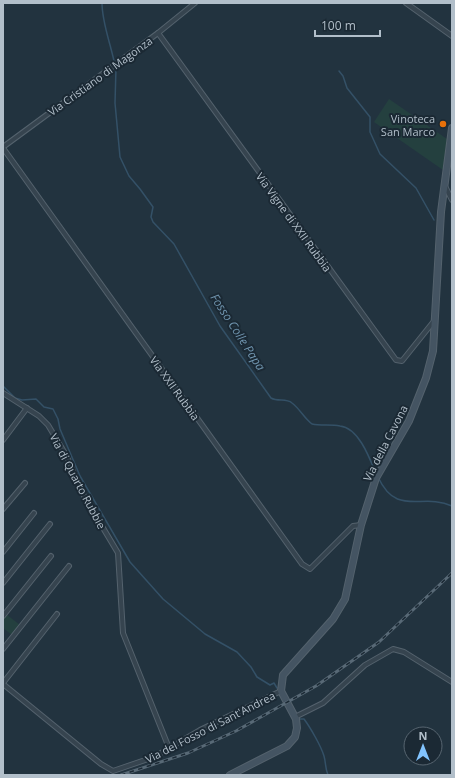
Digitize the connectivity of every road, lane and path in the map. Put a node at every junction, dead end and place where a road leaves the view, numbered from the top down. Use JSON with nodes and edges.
{"nodes":[{"id":1,"x":195,"y":3,"type":"edge"},
{"id":2,"x":406,"y":3,"type":"edge"},
{"id":3,"x":158,"y":33,"type":"junction"},
{"id":4,"x":452,"y":36,"type":"edge"},
{"id":5,"x":452,"y":128,"type":"edge"},
{"id":6,"x":3,"y":148,"type":"edge"},
{"id":7,"x":445,"y":185,"type":"junction"},
{"id":8,"x":452,"y":200,"type":"edge"},
{"id":9,"x":436,"y":319,"type":"junction"},
{"id":10,"x":3,"y":393,"type":"edge"},
{"id":11,"x":27,"y":408,"type":"junction"},
{"id":12,"x":3,"y":440,"type":"edge"},
{"id":13,"x":24,"y":482,"type":"dead end"},
{"id":14,"x":3,"y":509,"type":"edge"},
{"id":15,"x":34,"y":513,"type":"dead end"},
{"id":16,"x":50,"y":524,"type":"dead end"},
{"id":17,"x":361,"y":525,"type":"junction"},
{"id":18,"x":3,"y":552,"type":"edge"},
{"id":19,"x":51,"y":556,"type":"dead end"},
{"id":20,"x":69,"y":566,"type":"dead end"},
{"id":21,"x":3,"y":583,"type":"edge"},
{"id":22,"x":57,"y":614,"type":"dead end"},
{"id":23,"x":3,"y":616,"type":"edge"},
{"id":24,"x":3,"y":648,"type":"edge"},
{"id":25,"x":452,"y":682,"type":"edge"},
{"id":26,"x":3,"y":684,"type":"edge"},
{"id":27,"x":280,"y":691,"type":"junction"},
{"id":28,"x":295,"y":717,"type":"junction"},
{"id":29,"x":169,"y":748,"type":"junction"},
{"id":30,"x":230,"y":775,"type":"edge"}],
"edges":[{"from":1,"to":3,"type":"street","name":"Via Cristiano di Magonza"},
{"from":2,"to":4,"type":"street"},
{"from":3,"to":6,"type":"street","name":"Via Cristiano di Magonza"},
{"from":3,"to":9,"type":"street","name":"Via Vigne di XXII Rubbia"},
{"from":5,"to":7,"type":"main road","name":"Via della Cavona"},
{"from":6,"to":17,"type":"street","name":"Via XXII Rubbia"},
{"from":7,"to":8,"type":"street"},
{"from":7,"to":9,"type":"main road","name":"Via della Cavona"},
{"from":9,"to":17,"type":"main road","name":"Via della Cavona"},
{"from":10,"to":11,"type":"street","name":"Via di Quarto Rubbie"},
{"from":11,"to":12,"type":"street"},
{"from":11,"to":29,"type":"street","name":"Via di Quarto Rubbie"},
{"from":13,"to":14,"type":"street"},
{"from":15,"to":18,"type":"street"},
{"from":16,"to":21,"type":"street"},
{"from":17,"to":27,"type":"main road","name":"Via della Cavona"},
{"from":19,"to":23,"type":"street"},
{"from":20,"to":24,"type":"street"},
{"from":22,"to":26,"type":"street"},
{"from":25,"to":28,"type":"street"},
{"from":26,"to":29,"type":"street","name":"Via del Fosso di Sant'Andrea"},
{"from":27,"to":28,"type":"main road"},
{"from":27,"to":29,"type":"street","name":"Via del Fosso di Sant'Andrea"},
{"from":28,"to":30,"type":"main road"}]}
